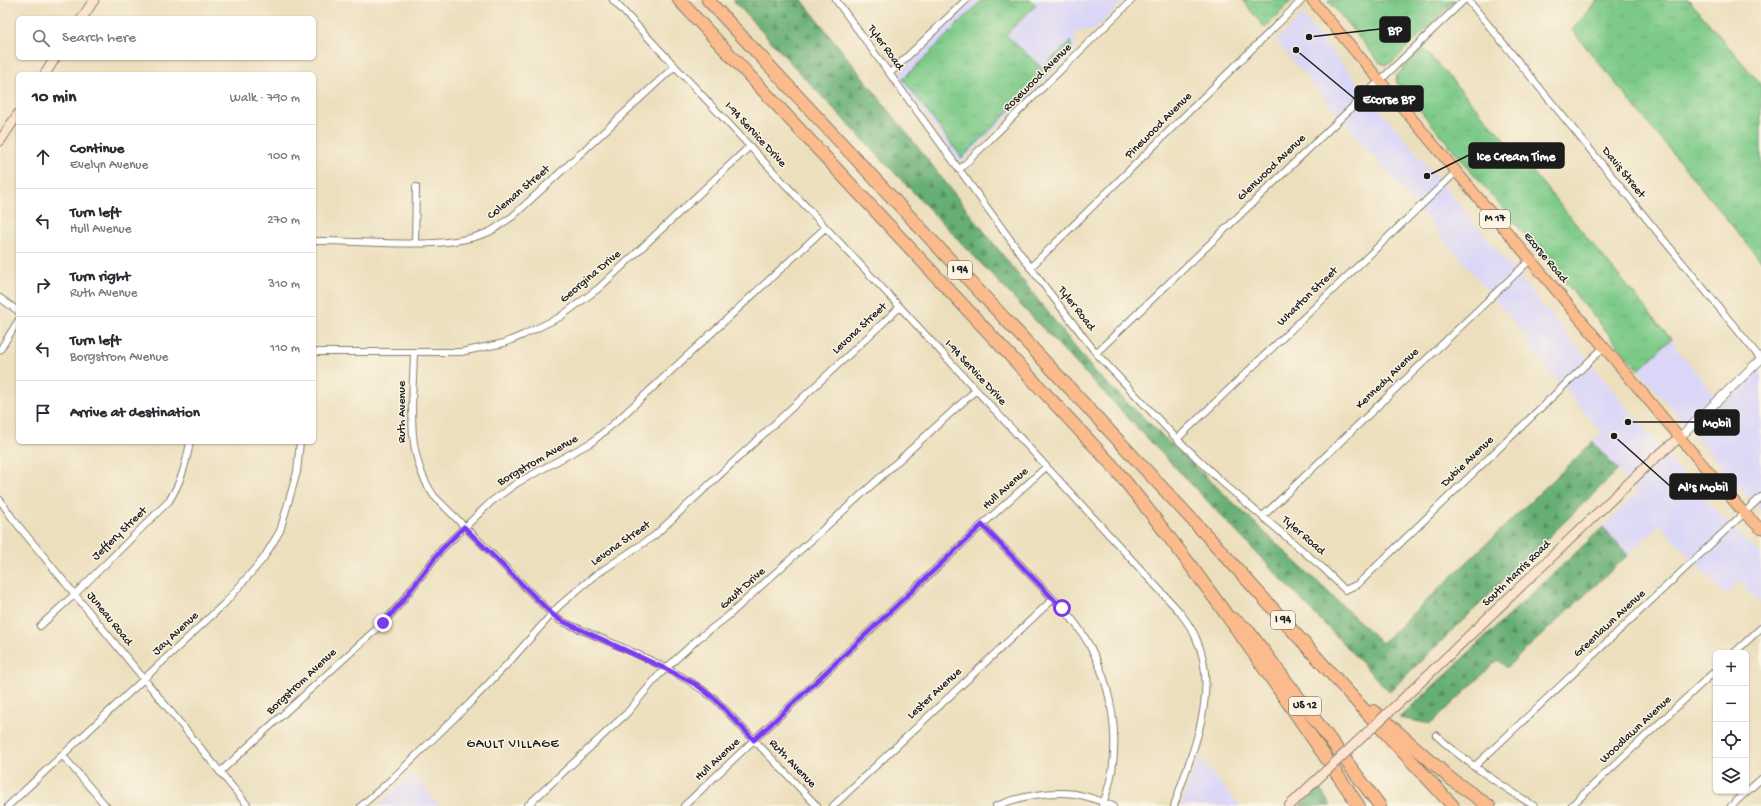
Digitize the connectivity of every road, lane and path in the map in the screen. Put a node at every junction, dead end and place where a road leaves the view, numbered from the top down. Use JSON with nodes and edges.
{"nodes":[{"id":1,"x":94,"y":0,"type":"edge"},
{"id":2,"x":614,"y":0,"type":"edge"},
{"id":3,"x":679,"y":0,"type":"edge"},
{"id":4,"x":708,"y":0,"type":"edge"},
{"id":5,"x":836,"y":0,"type":"edge"},
{"id":6,"x":966,"y":0,"type":"edge"},
{"id":7,"x":1132,"y":0,"type":"edge"},
{"id":8,"x":1302,"y":0,"type":"edge"},
{"id":9,"x":1312,"y":0,"type":"edge"},
{"id":10,"x":1464,"y":0,"type":"edge"},
{"id":11,"x":1468,"y":0,"type":"edge"},
{"id":12,"x":83,"y":16,"type":"edge"},
{"id":13,"x":54,"y":60,"type":"edge"},
{"id":14,"x":675,"y":66,"type":"junction"},
{"id":15,"x":45,"y":72,"type":"edge"},
{"id":16,"x":890,"y":73,"type":"junction"},
{"id":17,"x":1380,"y":80,"type":"junction"},
{"id":18,"x":16,"y":117,"type":"edge"},
{"id":19,"x":0,"y":141,"type":"edge"},
{"id":20,"x":750,"y":146,"type":"junction"},
{"id":21,"x":959,"y":170,"type":"junction"},
{"id":22,"x":1456,"y":172,"type":"junction"},
{"id":23,"x":416,"y":187,"type":"dead end"},
{"id":24,"x":825,"y":228,"type":"junction"},
{"id":25,"x":316,"y":241,"type":"edge"},
{"id":26,"x":415,"y":243,"type":"junction"},
{"id":27,"x":1530,"y":260,"type":"junction"},
{"id":28,"x":1030,"y":268,"type":"junction"},
{"id":29,"x":0,"y":298,"type":"edge"},
{"id":30,"x":900,"y":307,"type":"junction"},
{"id":31,"x":16,"y":309,"type":"edge"},
{"id":32,"x":16,"y":324,"type":"edge"},
{"id":33,"x":1604,"y":347,"type":"junction"},
{"id":34,"x":0,"y":350,"type":"edge"},
{"id":35,"x":316,"y":352,"type":"edge"},
{"id":36,"x":414,"y":352,"type":"junction"},
{"id":37,"x":1096,"y":353,"type":"junction"},
{"id":38,"x":1761,"y":359,"type":"edge"},
{"id":39,"x":976,"y":390,"type":"junction"},
{"id":40,"x":1680,"y":438,"type":"junction"},
{"id":41,"x":1177,"y":439,"type":"junction"},
{"id":42,"x":190,"y":444,"type":"edge"},
{"id":43,"x":300,"y":444,"type":"edge"},
{"id":44,"x":1046,"y":467,"type":"junction"},
{"id":45,"x":1761,"y":497,"type":"edge"},
{"id":46,"x":0,"y":500,"type":"edge"},
{"id":47,"x":1744,"y":513,"type":"junction"},
{"id":48,"x":1263,"y":516,"type":"junction"},
{"id":49,"x":982,"y":525,"type":"junction"},
{"id":50,"x":464,"y":527,"type":"junction"},
{"id":51,"x":1761,"y":529,"type":"edge"},
{"id":52,"x":1346,"y":590,"type":"joint"},
{"id":53,"x":75,"y":594,"type":"junction"},
{"id":54,"x":1053,"y":599,"type":"junction"},
{"id":55,"x":1224,"y":612,"type":"junction"},
{"id":56,"x":552,"y":614,"type":"junction"},
{"id":57,"x":40,"y":626,"type":"dead end"},
{"id":58,"x":1761,"y":628,"type":"edge"},
{"id":59,"x":1737,"y":650,"type":"edge"},
{"id":60,"x":666,"y":669,"type":"junction"},
{"id":61,"x":1713,"y":673,"type":"edge"},
{"id":62,"x":144,"y":679,"type":"junction"},
{"id":63,"x":1356,"y":701,"type":"junction"},
{"id":64,"x":1436,"y":735,"type":"dead end"},
{"id":65,"x":754,"y":740,"type":"junction"},
{"id":66,"x":64,"y":756,"type":"junction"},
{"id":67,"x":1474,"y":767,"type":"junction"},
{"id":68,"x":220,"y":772,"type":"junction"},
{"id":69,"x":1761,"y":779,"type":"edge"},
{"id":70,"x":1103,"y":804,"type":"edge"},
{"id":71,"x":8,"y":806,"type":"edge"},
{"id":72,"x":106,"y":806,"type":"edge"},
{"id":73,"x":248,"y":806,"type":"edge"},
{"id":74,"x":362,"y":806,"type":"edge"},
{"id":75,"x":527,"y":806,"type":"edge"},
{"id":76,"x":684,"y":806,"type":"edge"},
{"id":77,"x":817,"y":806,"type":"edge"},
{"id":78,"x":833,"y":806,"type":"edge"},
{"id":79,"x":996,"y":806,"type":"edge"},
{"id":80,"x":1113,"y":806,"type":"edge"},
{"id":81,"x":1174,"y":806,"type":"edge"},
{"id":82,"x":1289,"y":806,"type":"edge"},
{"id":83,"x":1359,"y":806,"type":"edge"},
{"id":84,"x":1380,"y":806,"type":"edge"},
{"id":85,"x":1453,"y":806,"type":"edge"},
{"id":86,"x":1490,"y":806,"type":"edge"},
{"id":87,"x":1534,"y":806,"type":"edge"},
{"id":88,"x":1571,"y":806,"type":"edge"},
{"id":89,"x":1731,"y":806,"type":"edge"}],
"edges":[{"from":1,"to":12,"type":"main road"},
{"from":2,"to":14,"type":"street","name":"I-94 Service Drive"},
{"from":3,"to":55,"type":"highway","number":"I 94"},
{"from":4,"to":63,"type":"highway","number":"I 94"},
{"from":5,"to":16,"type":"street","name":"Tyler Road"},
{"from":6,"to":16,"type":"street"},
{"from":7,"to":21,"type":"street","name":"Rosewood Avenue"},
{"from":8,"to":28,"type":"street","name":"Pinewood Avenue"},
{"from":9,"to":17,"type":"main road","name":"Ecorse Road","number":"M 17"},
{"from":10,"to":17,"type":"street","name":"Glenwood Avenue"},
{"from":11,"to":38,"type":"street","name":"Davis Street"},
{"from":13,"to":15,"type":"main road"},
{"from":14,"to":20,"type":"street","name":"I-94 Service Drive"},
{"from":14,"to":26,"type":"street","name":"Coleman Street"},
{"from":16,"to":21,"type":"street","name":"Tyler Road"},
{"from":17,"to":22,"type":"main road","name":"Ecorse Road","number":"M 17"},
{"from":17,"to":37,"type":"street","name":"Glenwood Avenue"},
{"from":18,"to":19,"type":"main road"},
{"from":20,"to":24,"type":"street","name":"I-94 Service Drive"},
{"from":20,"to":36,"type":"street","name":"Georgina Drive"},
{"from":21,"to":28,"type":"street","name":"Tyler Road"},
{"from":22,"to":27,"type":"main road","name":"Ecorse Road","number":"M 17"},
{"from":22,"to":41,"type":"street","name":"Wharton Street"},
{"from":23,"to":26,"type":"street"},
{"from":24,"to":30,"type":"street","name":"I-94 Service Drive"},
{"from":24,"to":50,"type":"street","name":"Borgstrom Avenue"},
{"from":25,"to":26,"type":"street","name":"Coleman Street"},
{"from":27,"to":33,"type":"main road","name":"Ecorse Road","number":"M 17"},
{"from":27,"to":48,"type":"street","name":"Kennedy Avenue"},
{"from":28,"to":37,"type":"street","name":"Tyler Road"},
{"from":29,"to":31,"type":"street"},
{"from":30,"to":39,"type":"street","name":"I-94 Service Drive"},
{"from":30,"to":56,"type":"street","name":"Levona Street"},
{"from":32,"to":34,"type":"street"},
{"from":33,"to":40,"type":"main road","name":"Ecorse Road","number":"M 17"},
{"from":33,"to":52,"type":"street","name":"Dubie Avenue"},
{"from":35,"to":36,"type":"street","name":"Georgina Drive"},
{"from":36,"to":50,"type":"street","name":"Ruth Avenue"},
{"from":37,"to":41,"type":"street","name":"Tyler Road"},
{"from":38,"to":40,"type":"street","name":"South Harris Road"},
{"from":39,"to":44,"type":"street","name":"I-94 Service Drive"},
{"from":39,"to":60,"type":"street","name":"Gault Drive"},
{"from":40,"to":47,"type":"main road","name":"Ecorse Road","number":"M 17"},
{"from":40,"to":82,"type":"main road","name":"South Harris Road","bridge":true},
{"from":41,"to":48,"type":"street","name":"Tyler Road"},
{"from":42,"to":53,"type":"street","name":"Jeffery Street"},
{"from":43,"to":62,"type":"street","name":"Jay Avenue"},
{"from":44,"to":49,"type":"street","name":"Hull Avenue"},
{"from":44,"to":81,"type":"street","name":"I-94 Service Drive"},
{"from":45,"to":47,"type":"street","name":"Greenlawn Avenue"},
{"from":46,"to":53,"type":"street","name":"Juneau Road"},
{"from":47,"to":51,"type":"main road","name":"Ecorse Road","number":"M 17"},
{"from":47,"to":67,"type":"street","name":"Greenlawn Avenue"},
{"from":48,"to":52,"type":"street","name":"Tyler Road"},
{"from":49,"to":54,"type":"street"},
{"from":49,"to":65,"type":"street","name":"Hull Avenue"},
{"from":50,"to":56,"type":"street","name":"Ruth Avenue"},
{"from":50,"to":68,"type":"street","name":"Borgstrom Avenue"},
{"from":53,"to":57,"type":"street","name":"Jeffery Street"},
{"from":53,"to":62,"type":"street","name":"Juneau Road"},
{"from":54,"to":70,"type":"street"},
{"from":54,"to":78,"type":"street","name":"Lester Avenue"},
{"from":55,"to":83,"type":"highway","number":"I 94"},
{"from":55,"to":84,"type":"highway","number":"US 12"},
{"from":56,"to":60,"type":"street","name":"Ruth Avenue"},
{"from":56,"to":74,"type":"street","name":"Levona Street"},
{"from":58,"to":59,"type":"street"},
{"from":60,"to":65,"type":"street","name":"Ruth Avenue"},
{"from":60,"to":75,"type":"street","name":"Gault Drive"},
{"from":61,"to":88,"type":"street","name":"Woodlawn Avenue"},
{"from":62,"to":66,"type":"street","name":"Jay Avenue"},
{"from":62,"to":68,"type":"street","name":"Juneau Road"},
{"from":63,"to":85,"type":"highway","number":"I 94"},
{"from":63,"to":86,"type":"highway"},
{"from":64,"to":67,"type":"street"},
{"from":65,"to":76,"type":"street","name":"Hull Avenue"},
{"from":65,"to":77,"type":"street","name":"Ruth Avenue"},
{"from":66,"to":71,"type":"street","name":"Jay Avenue"},
{"from":66,"to":72,"type":"street"},
{"from":67,"to":87,"type":"street"},
{"from":68,"to":73,"type":"street","name":"Juneau Road"},
{"from":69,"to":89,"type":"street"},
{"from":70,"to":79,"type":"street"},
{"from":70,"to":80,"type":"street"}]}
